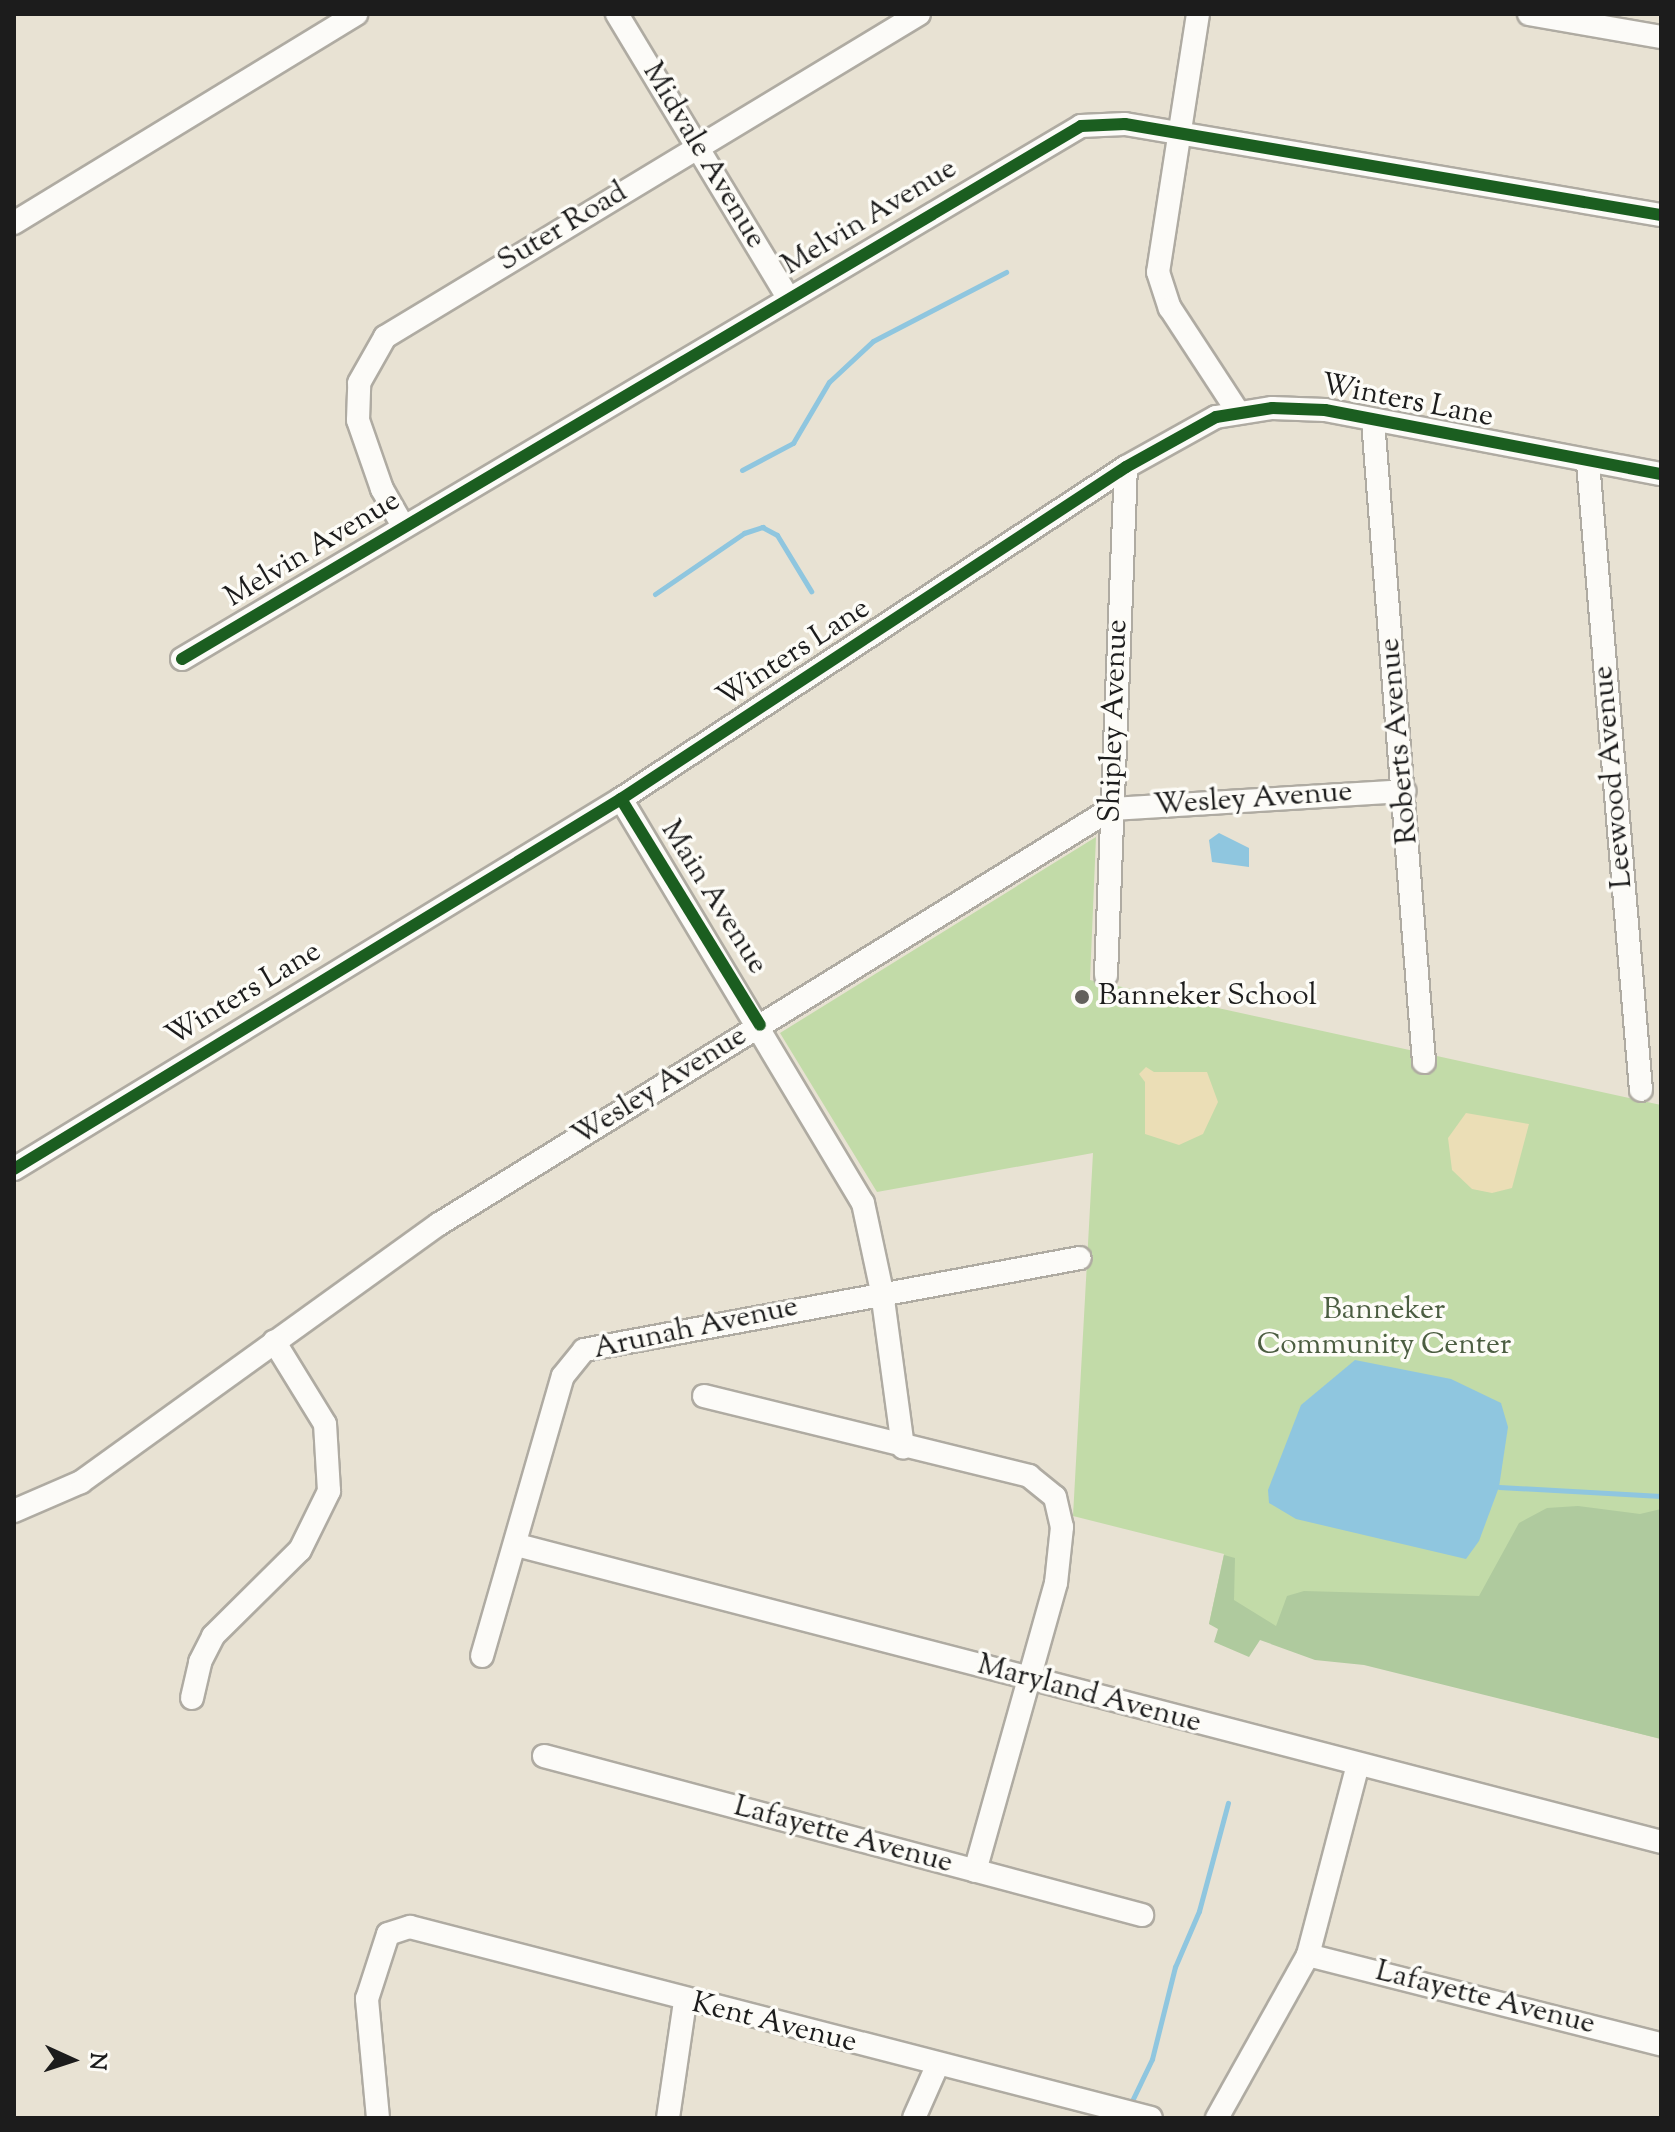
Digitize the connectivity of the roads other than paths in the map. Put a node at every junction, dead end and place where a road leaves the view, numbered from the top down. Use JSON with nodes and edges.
{"nodes":[{"id":1,"x":356,"y":14,"type":"edge"},
{"id":2,"x":617,"y":14,"type":"edge"},
{"id":3,"x":919,"y":14,"type":"edge"},
{"id":4,"x":1198,"y":14,"type":"edge"},
{"id":5,"x":1529,"y":14,"type":"edge"},
{"id":6,"x":1661,"y":37,"type":"edge"},
{"id":7,"x":1178,"y":133,"type":"junction"},
{"id":8,"x":698,"y":147,"type":"junction"},
{"id":9,"x":1661,"y":215,"type":"edge"},
{"id":10,"x":14,"y":223,"type":"edge"},
{"id":11,"x":788,"y":297,"type":"junction"},
{"id":12,"x":1238,"y":412,"type":"junction"},
{"id":13,"x":1373,"y":421,"type":"junction"},
{"id":14,"x":1588,"y":463,"type":"junction"},
{"id":15,"x":1126,"y":467,"type":"junction"},
{"id":16,"x":1661,"y":474,"type":"edge"},
{"id":17,"x":403,"y":526,"type":"junction"},
{"id":18,"x":182,"y":659,"type":"dead end"},
{"id":19,"x":1404,"y":791,"type":"junction"},
{"id":20,"x":621,"y":799,"type":"junction"},
{"id":21,"x":1111,"y":809,"type":"junction"},
{"id":22,"x":1106,"y":975,"type":"dead end"},
{"id":23,"x":760,"y":1025,"type":"junction"},
{"id":24,"x":1424,"y":1062,"type":"dead end"},
{"id":25,"x":1641,"y":1090,"type":"dead end"},
{"id":26,"x":14,"y":1169,"type":"edge"},
{"id":27,"x":1080,"y":1258,"type":"dead end"},
{"id":28,"x":882,"y":1292,"type":"junction"},
{"id":29,"x":274,"y":1341,"type":"junction"},
{"id":30,"x":704,"y":1396,"type":"dead end"},
{"id":31,"x":903,"y":1448,"type":"junction"},
{"id":32,"x":14,"y":1511,"type":"edge"},
{"id":33,"x":517,"y":1545,"type":"junction"},
{"id":34,"x":482,"y":1656,"type":"dead end"},
{"id":35,"x":1031,"y":1680,"type":"junction"},
{"id":36,"x":192,"y":1698,"type":"dead end"},
{"id":37,"x":544,"y":1756,"type":"dead end"},
{"id":38,"x":1358,"y":1764,"type":"junction"},
{"id":39,"x":1661,"y":1842,"type":"edge"},
{"id":40,"x":975,"y":1871,"type":"junction"},
{"id":41,"x":1142,"y":1915,"type":"dead end"},
{"id":42,"x":1308,"y":1955,"type":"junction"},
{"id":43,"x":685,"y":2001,"type":"junction"},
{"id":44,"x":1661,"y":2044,"type":"edge"},
{"id":45,"x":937,"y":2066,"type":"junction"},
{"id":46,"x":378,"y":2118,"type":"edge"},
{"id":47,"x":668,"y":2118,"type":"edge"},
{"id":48,"x":914,"y":2118,"type":"edge"},
{"id":49,"x":1151,"y":2118,"type":"edge"},
{"id":50,"x":1217,"y":2118,"type":"edge"}],
"edges":[{"from":1,"to":10,"type":"street"},
{"from":2,"to":8,"type":"street","name":"Midvale Avenue"},
{"from":3,"to":8,"type":"street","name":"Suter Road"},
{"from":4,"to":7,"type":"street"},
{"from":5,"to":6,"type":"street"},
{"from":7,"to":9,"type":"street","name":"Melvin Avenue"},
{"from":7,"to":11,"type":"street","name":"Melvin Avenue"},
{"from":7,"to":12,"type":"street"},
{"from":8,"to":11,"type":"street","name":"Midvale Avenue"},
{"from":8,"to":17,"type":"street","name":"Suter Road"},
{"from":11,"to":17,"type":"street","name":"Melvin Avenue"},
{"from":12,"to":13,"type":"street","name":"Winters Lane"},
{"from":12,"to":15,"type":"street","name":"Winters Lane"},
{"from":13,"to":14,"type":"street","name":"Winters Lane"},
{"from":13,"to":19,"type":"street","name":"Roberts Avenue"},
{"from":14,"to":16,"type":"street","name":"Winters Lane"},
{"from":14,"to":25,"type":"street","name":"Leewood Avenue"},
{"from":15,"to":20,"type":"street","name":"Winters Lane"},
{"from":15,"to":21,"type":"street","name":"Shipley Avenue"},
{"from":17,"to":18,"type":"street","name":"Melvin Avenue"},
{"from":19,"to":21,"type":"street","name":"Wesley Avenue"},
{"from":19,"to":24,"type":"street","name":"Roberts Avenue"},
{"from":20,"to":23,"type":"street","name":"Main Avenue"},
{"from":20,"to":26,"type":"street","name":"Winters Lane"},
{"from":21,"to":22,"type":"street","name":"Shipley Avenue"},
{"from":21,"to":23,"type":"street","name":"Wesley Avenue"},
{"from":23,"to":28,"type":"street","name":"Main Avenue"},
{"from":23,"to":29,"type":"street","name":"Wesley Avenue"},
{"from":27,"to":28,"type":"street","name":"Arunah Avenue"},
{"from":28,"to":31,"type":"street","name":"Main Avenue"},
{"from":28,"to":33,"type":"street","name":"Arunah Avenue"},
{"from":29,"to":32,"type":"street","name":"Wesley Avenue"},
{"from":29,"to":36,"type":"street"},
{"from":30,"to":31,"type":"street"},
{"from":31,"to":35,"type":"street"},
{"from":33,"to":34,"type":"street","name":"Arunah Avenue"},
{"from":33,"to":35,"type":"street","name":"Maryland Avenue"},
{"from":35,"to":38,"type":"street","name":"Maryland Avenue"},
{"from":35,"to":40,"type":"street"},
{"from":37,"to":40,"type":"street","name":"Lafayette Avenue"},
{"from":38,"to":39,"type":"street","name":"Maryland Avenue"},
{"from":38,"to":42,"type":"street"},
{"from":40,"to":41,"type":"street","name":"Lafayette Avenue"},
{"from":42,"to":44,"type":"street","name":"Lafayette Avenue"},
{"from":42,"to":50,"type":"street"},
{"from":43,"to":45,"type":"street","name":"Kent Avenue"},
{"from":43,"to":46,"type":"street","name":"Kent Avenue"},
{"from":43,"to":47,"type":"street"},
{"from":45,"to":48,"type":"street"},
{"from":45,"to":49,"type":"street","name":"Kent Avenue"}]}
